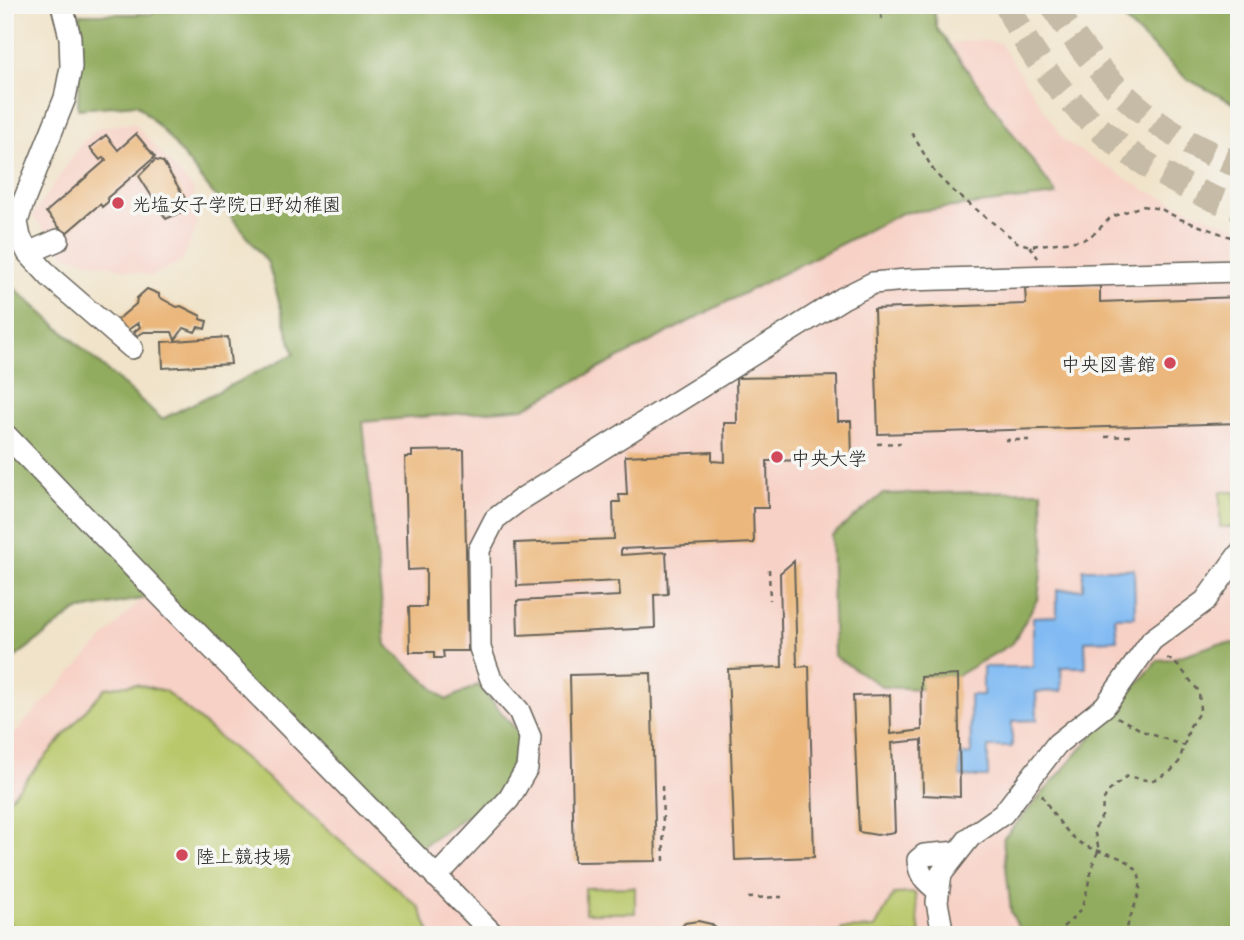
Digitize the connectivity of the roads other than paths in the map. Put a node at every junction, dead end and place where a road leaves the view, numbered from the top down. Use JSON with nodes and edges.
{"nodes":[{"id":1,"x":62,"y":5,"type":"edge"},
{"id":2,"x":58,"y":240,"type":"dead end"},
{"id":3,"x":28,"y":253,"type":"junction"},
{"id":4,"x":1239,"y":271,"type":"edge"},
{"id":5,"x":132,"y":348,"type":"dead end"},
{"id":6,"x":5,"y":433,"type":"edge"},
{"id":7,"x":1239,"y":554,"type":"edge"},
{"id":8,"x":436,"y":877,"type":"junction"},
{"id":9,"x":494,"y":935,"type":"edge"},
{"id":10,"x":943,"y":935,"type":"edge"}],
"edges":[{"from":1,"to":3,"type":"street"},
{"from":2,"to":3,"type":"street"},
{"from":3,"to":5,"type":"street"},
{"from":4,"to":8,"type":"street"},
{"from":6,"to":8,"type":"street"},
{"from":7,"to":10,"type":"street"},
{"from":8,"to":9,"type":"street"}]}
